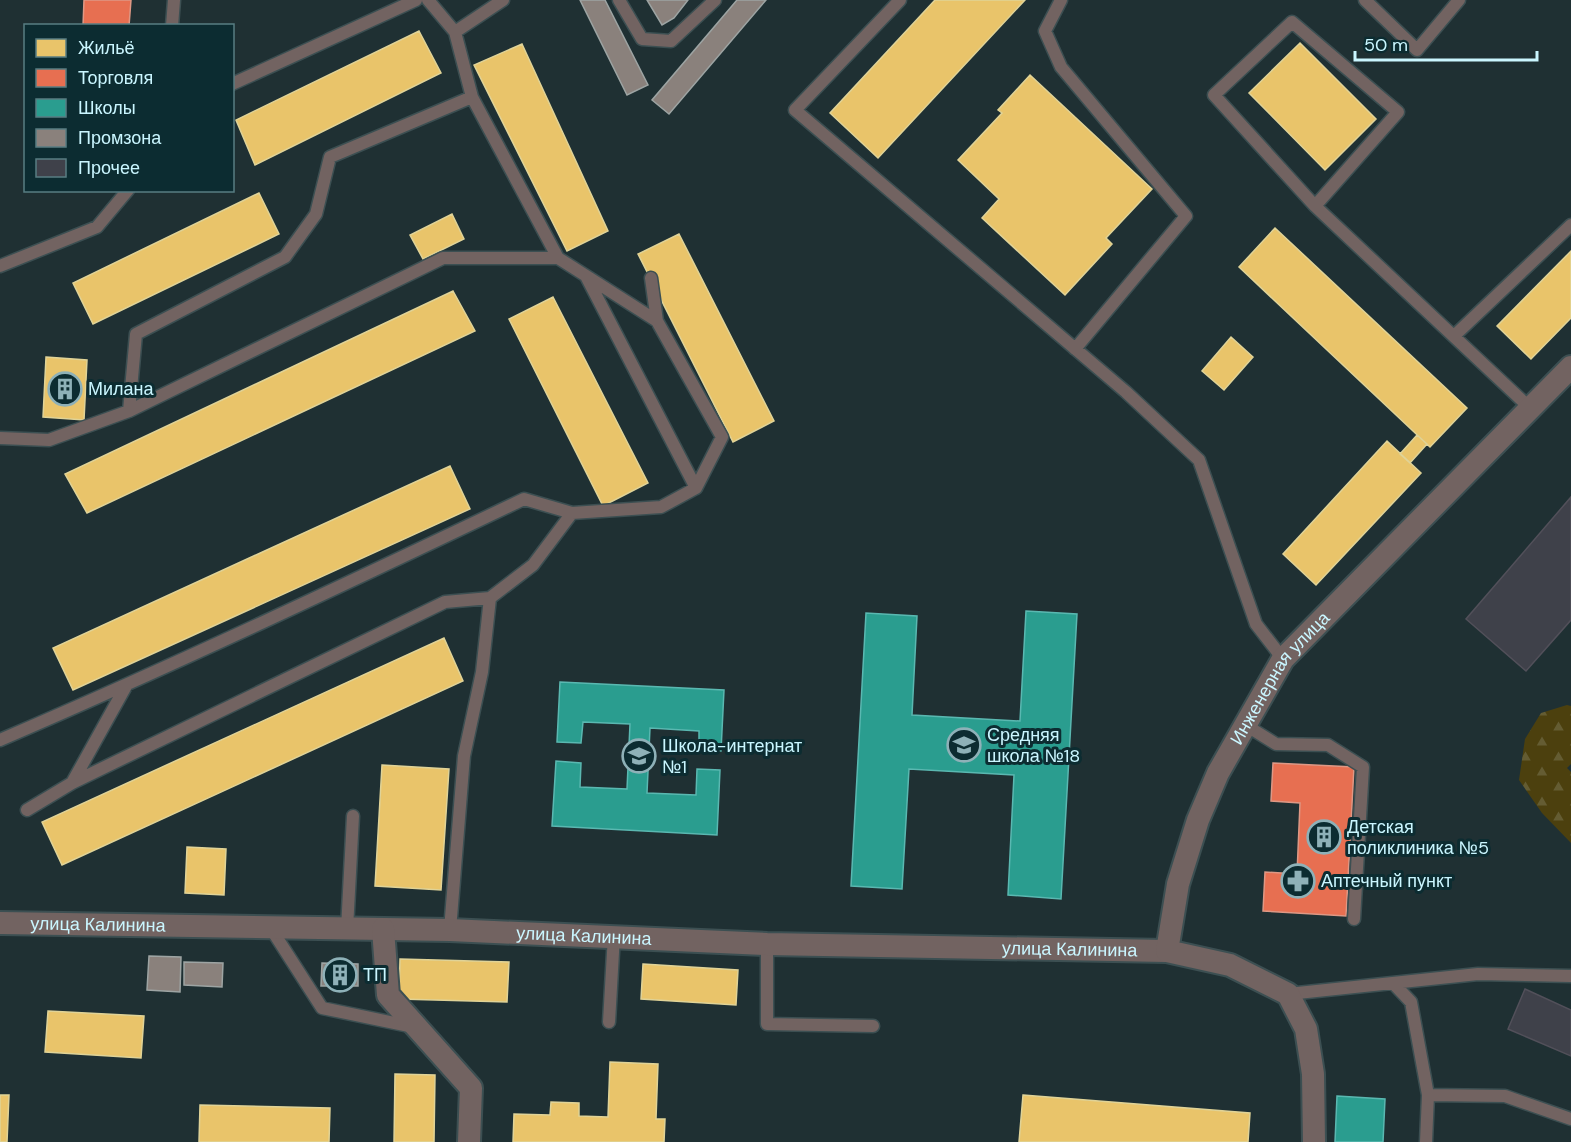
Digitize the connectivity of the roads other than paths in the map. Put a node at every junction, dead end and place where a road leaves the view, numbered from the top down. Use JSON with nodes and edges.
{"nodes":[{"id":1,"x":174,"y":0,"type":"edge"},
{"id":2,"x":416,"y":0,"type":"edge"},
{"id":3,"x":428,"y":0,"type":"edge"},
{"id":4,"x":503,"y":0,"type":"edge"},
{"id":5,"x":619,"y":0,"type":"edge"},
{"id":6,"x":715,"y":0,"type":"edge"},
{"id":7,"x":900,"y":0,"type":"edge"},
{"id":8,"x":1061,"y":0,"type":"edge"},
{"id":9,"x":1365,"y":0,"type":"edge"},
{"id":10,"x":1459,"y":0,"type":"edge"},
{"id":11,"x":172,"y":24,"type":"edge"},
{"id":12,"x":455,"y":32,"type":"junction"},
{"id":13,"x":234,"y":83,"type":"edge"},
{"id":14,"x":472,"y":97,"type":"junction"},
{"id":15,"x":126,"y":192,"type":"edge"},
{"id":16,"x":1315,"y":206,"type":"junction"},
{"id":17,"x":1571,"y":225,"type":"edge"},
{"id":18,"x":558,"y":258,"type":"junction"},
{"id":19,"x":0,"y":266,"type":"edge"},
{"id":20,"x":585,"y":276,"type":"junction"},
{"id":21,"x":651,"y":278,"type":"dead end"},
{"id":22,"x":657,"y":321,"type":"junction"},
{"id":23,"x":1454,"y":336,"type":"junction"},
{"id":24,"x":1076,"y":349,"type":"junction"},
{"id":25,"x":1571,"y":367,"type":"edge"},
{"id":26,"x":1530,"y":408,"type":"junction"},
{"id":27,"x":129,"y":411,"type":"junction"},
{"id":28,"x":0,"y":438,"type":"edge"},
{"id":29,"x":696,"y":488,"type":"junction"},
{"id":30,"x":572,"y":513,"type":"junction"},
{"id":31,"x":490,"y":598,"type":"junction"},
{"id":32,"x":1283,"y":659,"type":"junction"},
{"id":33,"x":126,"y":686,"type":"junction"},
{"id":34,"x":1247,"y":726,"type":"junction"},
{"id":35,"x":0,"y":740,"type":"edge"},
{"id":36,"x":72,"y":783,"type":"junction"},
{"id":37,"x":27,"y":810,"type":"dead end"},
{"id":38,"x":353,"y":816,"type":"dead end"},
{"id":39,"x":1354,"y":919,"type":"dead end"},
{"id":40,"x":0,"y":923,"type":"edge"},
{"id":41,"x":270,"y":927,"type":"junction"},
{"id":42,"x":347,"y":929,"type":"junction"},
{"id":43,"x":383,"y":929,"type":"junction"},
{"id":44,"x":450,"y":930,"type":"junction"},
{"id":45,"x":614,"y":935,"type":"junction"},
{"id":46,"x":767,"y":944,"type":"junction"},
{"id":47,"x":1167,"y":951,"type":"junction"},
{"id":48,"x":1571,"y":976,"type":"edge"},
{"id":49,"x":1393,"y":983,"type":"junction"},
{"id":50,"x":1288,"y":994,"type":"junction"},
{"id":51,"x":609,"y":1022,"type":"dead end"},
{"id":52,"x":873,"y":1026,"type":"dead end"},
{"id":53,"x":416,"y":1027,"type":"junction"},
{"id":54,"x":1428,"y":1095,"type":"junction"},
{"id":55,"x":1571,"y":1119,"type":"edge"},
{"id":56,"x":469,"y":1142,"type":"edge"},
{"id":57,"x":1314,"y":1142,"type":"edge"},
{"id":58,"x":1426,"y":1142,"type":"edge"}],
"edges":[{"from":1,"to":11,"type":"lane"},
{"from":2,"to":13,"type":"lane"},
{"from":3,"to":12,"type":"lane"},
{"from":4,"to":12,"type":"lane"},
{"from":5,"to":6,"type":"lane"},
{"from":7,"to":24,"type":"lane"},
{"from":8,"to":24,"type":"lane"},
{"from":9,"to":10,"type":"lane"},
{"from":12,"to":14,"type":"lane"},
{"from":14,"to":18,"type":"lane"},
{"from":14,"to":27,"type":"lane"},
{"from":15,"to":19,"type":"lane"},
{"from":16,"to":16,"type":"lane"},
{"from":16,"to":23,"type":"lane"},
{"from":17,"to":23,"type":"lane"},
{"from":18,"to":20,"type":"lane"},
{"from":18,"to":27,"type":"lane"},
{"from":20,"to":22,"type":"lane"},
{"from":20,"to":29,"type":"lane"},
{"from":21,"to":22,"type":"lane"},
{"from":22,"to":29,"type":"lane"},
{"from":23,"to":26,"type":"lane"},
{"from":24,"to":32,"type":"lane"},
{"from":25,"to":26,"type":"street","name":"Инженерная улица"},
{"from":26,"to":32,"type":"street","name":"Инженерная улица"},
{"from":27,"to":28,"type":"lane"},
{"from":29,"to":30,"type":"lane"},
{"from":30,"to":31,"type":"lane"},
{"from":30,"to":33,"type":"lane"},
{"from":31,"to":36,"type":"lane"},
{"from":31,"to":44,"type":"lane"},
{"from":32,"to":34,"type":"street","name":"Инженерная улица"},
{"from":33,"to":35,"type":"lane"},
{"from":33,"to":36,"type":"lane"},
{"from":34,"to":39,"type":"lane"},
{"from":34,"to":47,"type":"street","name":"Инженерная улица"},
{"from":36,"to":37,"type":"lane"},
{"from":38,"to":42,"type":"lane"},
{"from":40,"to":41,"type":"street","name":"улица Калинина"},
{"from":41,"to":42,"type":"street","name":"улица Калинина"},
{"from":41,"to":53,"type":"lane"},
{"from":42,"to":43,"type":"street","name":"улица Калинина"},
{"from":43,"to":44,"type":"street","name":"улица Калинина"},
{"from":43,"to":53,"type":"street"},
{"from":44,"to":45,"type":"street","name":"улица Калинина"},
{"from":45,"to":46,"type":"street","name":"улица Калинина"},
{"from":45,"to":51,"type":"lane"},
{"from":46,"to":47,"type":"street","name":"улица Калинина"},
{"from":46,"to":52,"type":"lane"},
{"from":47,"to":50,"type":"street"},
{"from":48,"to":49,"type":"lane"},
{"from":49,"to":50,"type":"lane"},
{"from":49,"to":54,"type":"lane"},
{"from":50,"to":57,"type":"street"},
{"from":53,"to":56,"type":"street"},
{"from":54,"to":55,"type":"lane"},
{"from":54,"to":58,"type":"lane"}]}
